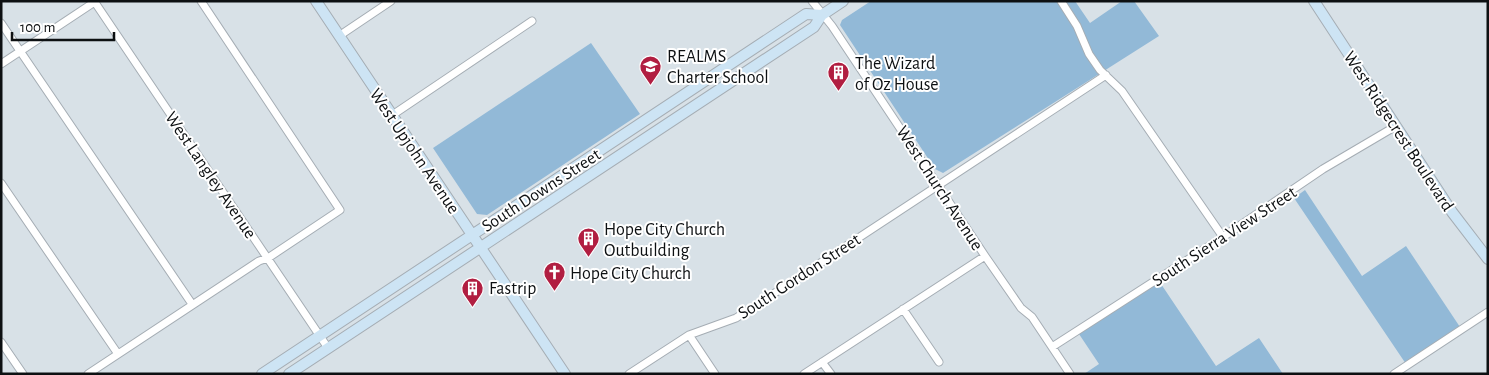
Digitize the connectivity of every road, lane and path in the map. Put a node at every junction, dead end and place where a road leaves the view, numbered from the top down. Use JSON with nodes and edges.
{"nodes":[{"id":1,"x":95,"y":1,"type":"edge"},
{"id":2,"x":201,"y":1,"type":"edge"},
{"id":3,"x":316,"y":1,"type":"edge"},
{"id":4,"x":391,"y":1,"type":"edge"},
{"id":5,"x":812,"y":1,"type":"edge"},
{"id":6,"x":843,"y":1,"type":"edge"},
{"id":7,"x":1062,"y":1,"type":"edge"},
{"id":8,"x":1314,"y":1,"type":"edge"},
{"id":9,"x":822,"y":15,"type":"junction"},
{"id":10,"x":532,"y":21,"type":"dead end"},
{"id":11,"x":1,"y":23,"type":"edge"},
{"id":12,"x":339,"y":36,"type":"junction"},
{"id":13,"x":20,"y":51,"type":"junction"},
{"id":14,"x":1,"y":64,"type":"edge"},
{"id":15,"x":1106,"y":75,"type":"junction"},
{"id":16,"x":391,"y":116,"type":"junction"},
{"id":17,"x":1396,"y":126,"type":"junction"},
{"id":18,"x":1,"y":183,"type":"edge"},
{"id":19,"x":939,"y":185,"type":"junction"},
{"id":20,"x":473,"y":234,"type":"junction"},
{"id":21,"x":1223,"y":237,"type":"junction"},
{"id":22,"x":482,"y":248,"type":"junction"},
{"id":23,"x":985,"y":256,"type":"junction"},
{"id":24,"x":268,"y":258,"type":"junction"},
{"id":25,"x":1488,"y":259,"type":"edge"},
{"id":26,"x":192,"y":304,"type":"junction"},
{"id":27,"x":903,"y":309,"type":"junction"},
{"id":28,"x":1488,"y":312,"type":"edge"},
{"id":29,"x":320,"y":335,"type":"junction"},
{"id":30,"x":689,"y":335,"type":"junction"},
{"id":31,"x":1,"y":342,"type":"edge"},
{"id":32,"x":1052,"y":347,"type":"junction"},
{"id":33,"x":328,"y":348,"type":"junction"},
{"id":34,"x":118,"y":354,"type":"junction"},
{"id":35,"x":822,"y":362,"type":"junction"},
{"id":36,"x":939,"y":362,"type":"dead end"},
{"id":37,"x":23,"y":374,"type":"edge"},
{"id":38,"x":88,"y":374,"type":"edge"},
{"id":39,"x":262,"y":374,"type":"edge"},
{"id":40,"x":289,"y":374,"type":"edge"},
{"id":41,"x":566,"y":374,"type":"edge"},
{"id":42,"x":630,"y":374,"type":"edge"},
{"id":43,"x":716,"y":374,"type":"edge"},
{"id":44,"x":804,"y":374,"type":"edge"},
{"id":45,"x":831,"y":374,"type":"edge"},
{"id":46,"x":1070,"y":374,"type":"edge"},
{"id":47,"x":1394,"y":374,"type":"edge"}],
"edges":[{"from":1,"to":13,"type":"street"},
{"from":1,"to":24,"type":"street","name":"West Langley Avenue"},
{"from":2,"to":24,"type":"street"},
{"from":3,"to":12,"type":"main road","name":"West Upjohn Avenue"},
{"from":4,"to":12,"type":"street"},
{"from":5,"to":9,"type":"street","name":"West Church Avenue"},
{"from":6,"to":9,"type":"main road","name":"South Downs Street"},
{"from":7,"to":15,"type":"street"},
{"from":8,"to":17,"type":"main road","name":"West Ridgecrest Boulevard"},
{"from":9,"to":19,"type":"street","name":"West Church Avenue"},
{"from":9,"to":20,"type":"main road","name":"South Downs Street"},
{"from":9,"to":22,"type":"main road","name":"South Downs Street"},
{"from":10,"to":16,"type":"street"},
{"from":11,"to":13,"type":"street"},
{"from":12,"to":16,"type":"main road","name":"West Upjohn Avenue"},
{"from":13,"to":14,"type":"street"},
{"from":13,"to":26,"type":"street"},
{"from":15,"to":19,"type":"street","name":"South Gordon Street"},
{"from":15,"to":21,"type":"street"},
{"from":16,"to":20,"type":"main road","name":"West Upjohn Avenue"},
{"from":17,"to":21,"type":"street","name":"South Sierra View Street"},
{"from":17,"to":25,"type":"main road","name":"West Ridgecrest Boulevard"},
{"from":18,"to":34,"type":"street"},
{"from":19,"to":23,"type":"street","name":"West Church Avenue"},
{"from":19,"to":30,"type":"street","name":"South Gordon Street"},
{"from":20,"to":22,"type":"main road","name":"West Upjohn Avenue"},
{"from":20,"to":29,"type":"main road","name":"South Downs Street"},
{"from":21,"to":32,"type":"street","name":"South Sierra View Street"},
{"from":22,"to":33,"type":"main road","name":"South Downs Street"},
{"from":22,"to":41,"type":"main road","name":"West Upjohn Avenue"},
{"from":23,"to":27,"type":"street"},
{"from":23,"to":32,"type":"street","name":"West Church Avenue"},
{"from":24,"to":26,"type":"street"},
{"from":24,"to":29,"type":"street","name":"West Langley Avenue"},
{"from":26,"to":34,"type":"street"},
{"from":27,"to":35,"type":"street"},
{"from":27,"to":36,"type":"street"},
{"from":28,"to":47,"type":"street"},
{"from":29,"to":33,"type":"street","name":"West Langley Avenue"},
{"from":29,"to":39,"type":"main road","name":"South Downs Street"},
{"from":30,"to":42,"type":"street","name":"South Gordon Street"},
{"from":30,"to":43,"type":"street"},
{"from":31,"to":37,"type":"street"},
{"from":32,"to":46,"type":"street","name":"West Church Avenue"},
{"from":33,"to":40,"type":"main road","name":"South Downs Street"},
{"from":34,"to":38,"type":"street"},
{"from":35,"to":44,"type":"street"},
{"from":35,"to":45,"type":"street"}]}
